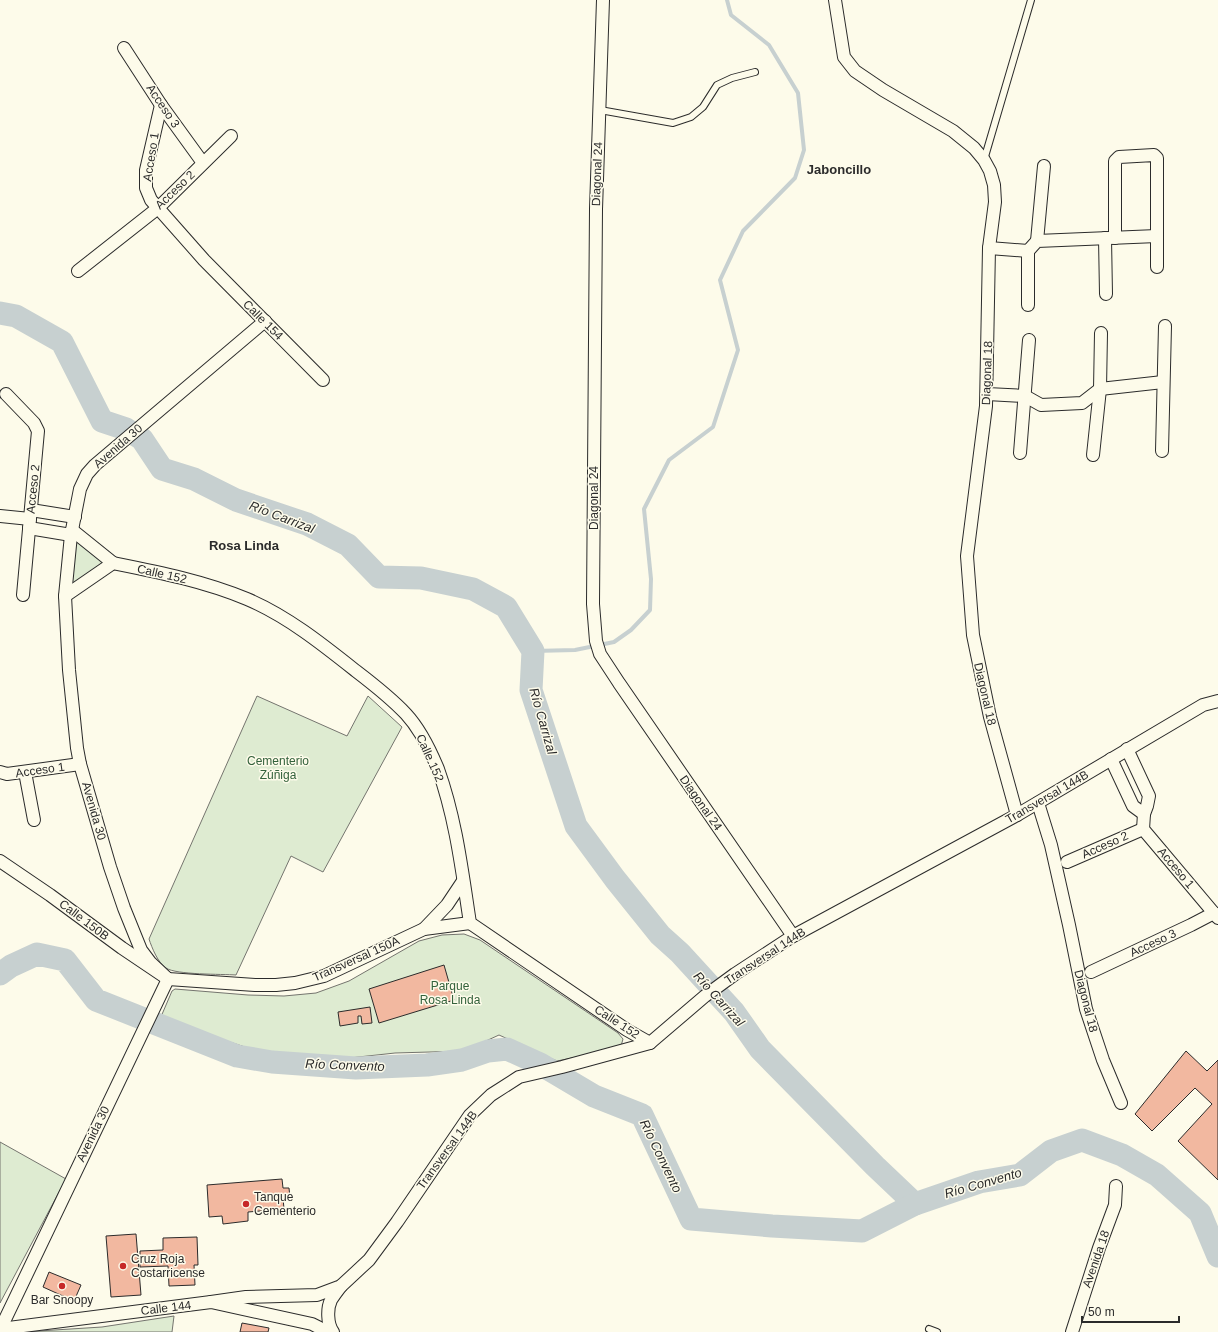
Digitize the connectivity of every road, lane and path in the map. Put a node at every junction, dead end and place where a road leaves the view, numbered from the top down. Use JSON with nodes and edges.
{"nodes":[{"id":1,"x":603,"y":0,"type":"edge"},
{"id":2,"x":835,"y":0,"type":"edge"},
{"id":3,"x":1031,"y":0,"type":"edge"},
{"id":4,"x":124,"y":48,"type":"dead end"},
{"id":5,"x":755,"y":72,"type":"dead end"},
{"id":6,"x":161,"y":105,"type":"junction"},
{"id":7,"x":600,"y":110,"type":"junction"},
{"id":8,"x":231,"y":136,"type":"dead end"},
{"id":9,"x":984,"y":160,"type":"junction"},
{"id":10,"x":203,"y":163,"type":"junction"},
{"id":11,"x":1044,"y":166,"type":"dead end"},
{"id":12,"x":158,"y":208,"type":"junction"},
{"id":13,"x":1157,"y":236,"type":"junction"},
{"id":14,"x":1110,"y":238,"type":"junction"},
{"id":15,"x":1037,"y":241,"type":"junction"},
{"id":16,"x":989,"y":248,"type":"junction"},
{"id":17,"x":1028,"y":251,"type":"junction"},
{"id":18,"x":204,"y":260,"type":"joint"},
{"id":19,"x":1157,"y":267,"type":"dead end"},
{"id":20,"x":78,"y":271,"type":"dead end"},
{"id":21,"x":1106,"y":294,"type":"dead end"},
{"id":22,"x":1028,"y":305,"type":"dead end"},
{"id":23,"x":265,"y":321,"type":"junction"},
{"id":24,"x":1165,"y":326,"type":"dead end"},
{"id":25,"x":1101,"y":333,"type":"dead end"},
{"id":26,"x":1029,"y":340,"type":"dead end"},
{"id":27,"x":323,"y":380,"type":"dead end"},
{"id":28,"x":1163,"y":382,"type":"junction"},
{"id":29,"x":1100,"y":389,"type":"junction"},
{"id":30,"x":6,"y":394,"type":"dead end"},
{"id":31,"x":987,"y":394,"type":"junction"},
{"id":32,"x":1025,"y":396,"type":"junction"},
{"id":33,"x":1162,"y":451,"type":"dead end"},
{"id":34,"x":1020,"y":453,"type":"dead end"},
{"id":35,"x":1093,"y":455,"type":"dead end"},
{"id":36,"x":0,"y":516,"type":"edge"},
{"id":37,"x":75,"y":517,"type":"junction"},
{"id":38,"x":30,"y":519,"type":"junction"},
{"id":39,"x":72,"y":533,"type":"junction"},
{"id":40,"x":113,"y":563,"type":"junction"},
{"id":41,"x":22,"y":595,"type":"dead end"},
{"id":42,"x":65,"y":596,"type":"junction"},
{"id":43,"x":1218,"y":701,"type":"edge"},
{"id":44,"x":1127,"y":749,"type":"junction"},
{"id":45,"x":1111,"y":759,"type":"junction"},
{"id":46,"x":80,"y":764,"type":"junction"},
{"id":47,"x":0,"y":772,"type":"edge"},
{"id":48,"x":25,"y":772,"type":"junction"},
{"id":49,"x":1038,"y":803,"type":"junction"},
{"id":50,"x":1144,"y":814,"type":"junction"},
{"id":51,"x":1017,"y":815,"type":"junction"},
{"id":52,"x":34,"y":820,"type":"dead end"},
{"id":53,"x":1143,"y":829,"type":"junction"},
{"id":54,"x":0,"y":861,"type":"edge"},
{"id":55,"x":1067,"y":862,"type":"dead end"},
{"id":56,"x":463,"y":880,"type":"junction"},
{"id":57,"x":1216,"y":915,"type":"edge"},
{"id":58,"x":470,"y":923,"type":"junction"},
{"id":59,"x":424,"y":929,"type":"junction"},
{"id":60,"x":793,"y":936,"type":"junction"},
{"id":61,"x":1090,"y":972,"type":"dead end"},
{"id":62,"x":168,"y":978,"type":"junction"},
{"id":63,"x":650,"y":1043,"type":"junction"},
{"id":64,"x":1121,"y":1103,"type":"dead end"},
{"id":65,"x":1116,"y":1186,"type":"dead end"},
{"id":66,"x":341,"y":1286,"type":"junction"},
{"id":67,"x":211,"y":1302,"type":"junction"},
{"id":68,"x":930,"y":1329,"type":"dead end"},
{"id":69,"x":0,"y":1330,"type":"edge"},
{"id":70,"x":328,"y":1332,"type":"edge"},
{"id":71,"x":333,"y":1332,"type":"edge"},
{"id":72,"x":937,"y":1332,"type":"edge"},
{"id":73,"x":1072,"y":1332,"type":"edge"}],
"edges":[{"from":1,"to":7,"type":"street","name":"Diagonal 24"},
{"from":2,"to":9,"type":"street","name":"Diagonal 18"},
{"from":3,"to":9,"type":"lane"},
{"from":4,"to":6,"type":"street","name":"Acceso 3"},
{"from":5,"to":7,"type":"lane"},
{"from":6,"to":10,"type":"street","name":"Acceso 3"},
{"from":6,"to":12,"type":"street","name":"Acceso 1"},
{"from":7,"to":60,"type":"street","name":"Diagonal 24"},
{"from":8,"to":10,"type":"street","name":"Acceso 2"},
{"from":9,"to":16,"type":"street","name":"Diagonal 18"},
{"from":10,"to":12,"type":"street","name":"Acceso 2"},
{"from":11,"to":15,"type":"street"},
{"from":12,"to":18,"type":"street","name":"Acceso 1"},
{"from":12,"to":20,"type":"street","name":"Acceso 2"},
{"from":13,"to":14,"type":"street"},
{"from":13,"to":14,"type":"street"},
{"from":13,"to":19,"type":"street"},
{"from":14,"to":15,"type":"street"},
{"from":14,"to":21,"type":"street"},
{"from":15,"to":17,"type":"street"},
{"from":16,"to":17,"type":"street"},
{"from":16,"to":31,"type":"street","name":"Diagonal 18"},
{"from":17,"to":22,"type":"street"},
{"from":18,"to":23,"type":"street","name":"Calle 154"},
{"from":23,"to":27,"type":"street","name":"Calle 154"},
{"from":23,"to":37,"type":"street","name":"Avenida 30"},
{"from":24,"to":28,"type":"street"},
{"from":25,"to":29,"type":"street"},
{"from":26,"to":32,"type":"street"},
{"from":28,"to":29,"type":"street"},
{"from":28,"to":33,"type":"street"},
{"from":29,"to":32,"type":"street"},
{"from":29,"to":35,"type":"street"},
{"from":30,"to":38,"type":"street","name":"Acceso 2"},
{"from":31,"to":32,"type":"street"},
{"from":31,"to":51,"type":"street","name":"Diagonal 18"},
{"from":32,"to":34,"type":"street"},
{"from":36,"to":38,"type":"street"},
{"from":37,"to":38,"type":"street"},
{"from":37,"to":39,"type":"street","name":"Avenida 30"},
{"from":38,"to":39,"type":"street"},
{"from":38,"to":41,"type":"street","name":"Acceso 2"},
{"from":39,"to":40,"type":"street","name":"Calle 152"},
{"from":39,"to":42,"type":"street","name":"Avenida 30"},
{"from":40,"to":42,"type":"street"},
{"from":40,"to":56,"type":"street","name":"Calle 152"},
{"from":42,"to":46,"type":"street","name":"Avenida 30"},
{"from":43,"to":44,"type":"street","name":"Transversal 144B"},
{"from":44,"to":45,"type":"street","name":"Transversal 144B"},
{"from":44,"to":50,"type":"street"},
{"from":45,"to":49,"type":"street","name":"Transversal 144B"},
{"from":45,"to":50,"type":"street"},
{"from":46,"to":48,"type":"street","name":"Acceso 1"},
{"from":46,"to":62,"type":"street","name":"Avenida 30"},
{"from":47,"to":48,"type":"street","name":"Acceso 1"},
{"from":48,"to":52,"type":"street"},
{"from":49,"to":51,"type":"street","name":"Transversal 144B"},
{"from":49,"to":64,"type":"street","name":"Diagonal 18"},
{"from":50,"to":53,"type":"street"},
{"from":51,"to":60,"type":"street","name":"Transversal 144B"},
{"from":53,"to":55,"type":"street","name":"Acceso 2"},
{"from":53,"to":57,"type":"street","name":"Acceso 1"},
{"from":54,"to":62,"type":"street","name":"Calle 150B"},
{"from":56,"to":58,"type":"street","name":"Calle 152"},
{"from":56,"to":59,"type":"street"},
{"from":57,"to":61,"type":"street","name":"Acceso 3"},
{"from":58,"to":59,"type":"street","name":"Transversal 150A"},
{"from":58,"to":63,"type":"street","name":"Calle 152"},
{"from":59,"to":62,"type":"street","name":"Transversal 150A"},
{"from":60,"to":63,"type":"street","name":"Transversal 144B"},
{"from":62,"to":69,"type":"street","name":"Avenida 30"},
{"from":63,"to":66,"type":"street","name":"Transversal 144B"},
{"from":65,"to":73,"type":"street","name":"Avenida 18"},
{"from":66,"to":67,"type":"street","name":"Transversal 144B"},
{"from":66,"to":71,"type":"street"},
{"from":67,"to":69,"type":"street","name":"Calle 144"},
{"from":67,"to":70,"type":"street","name":"Calle 144"},
{"from":68,"to":72,"type":"lane"}]}
